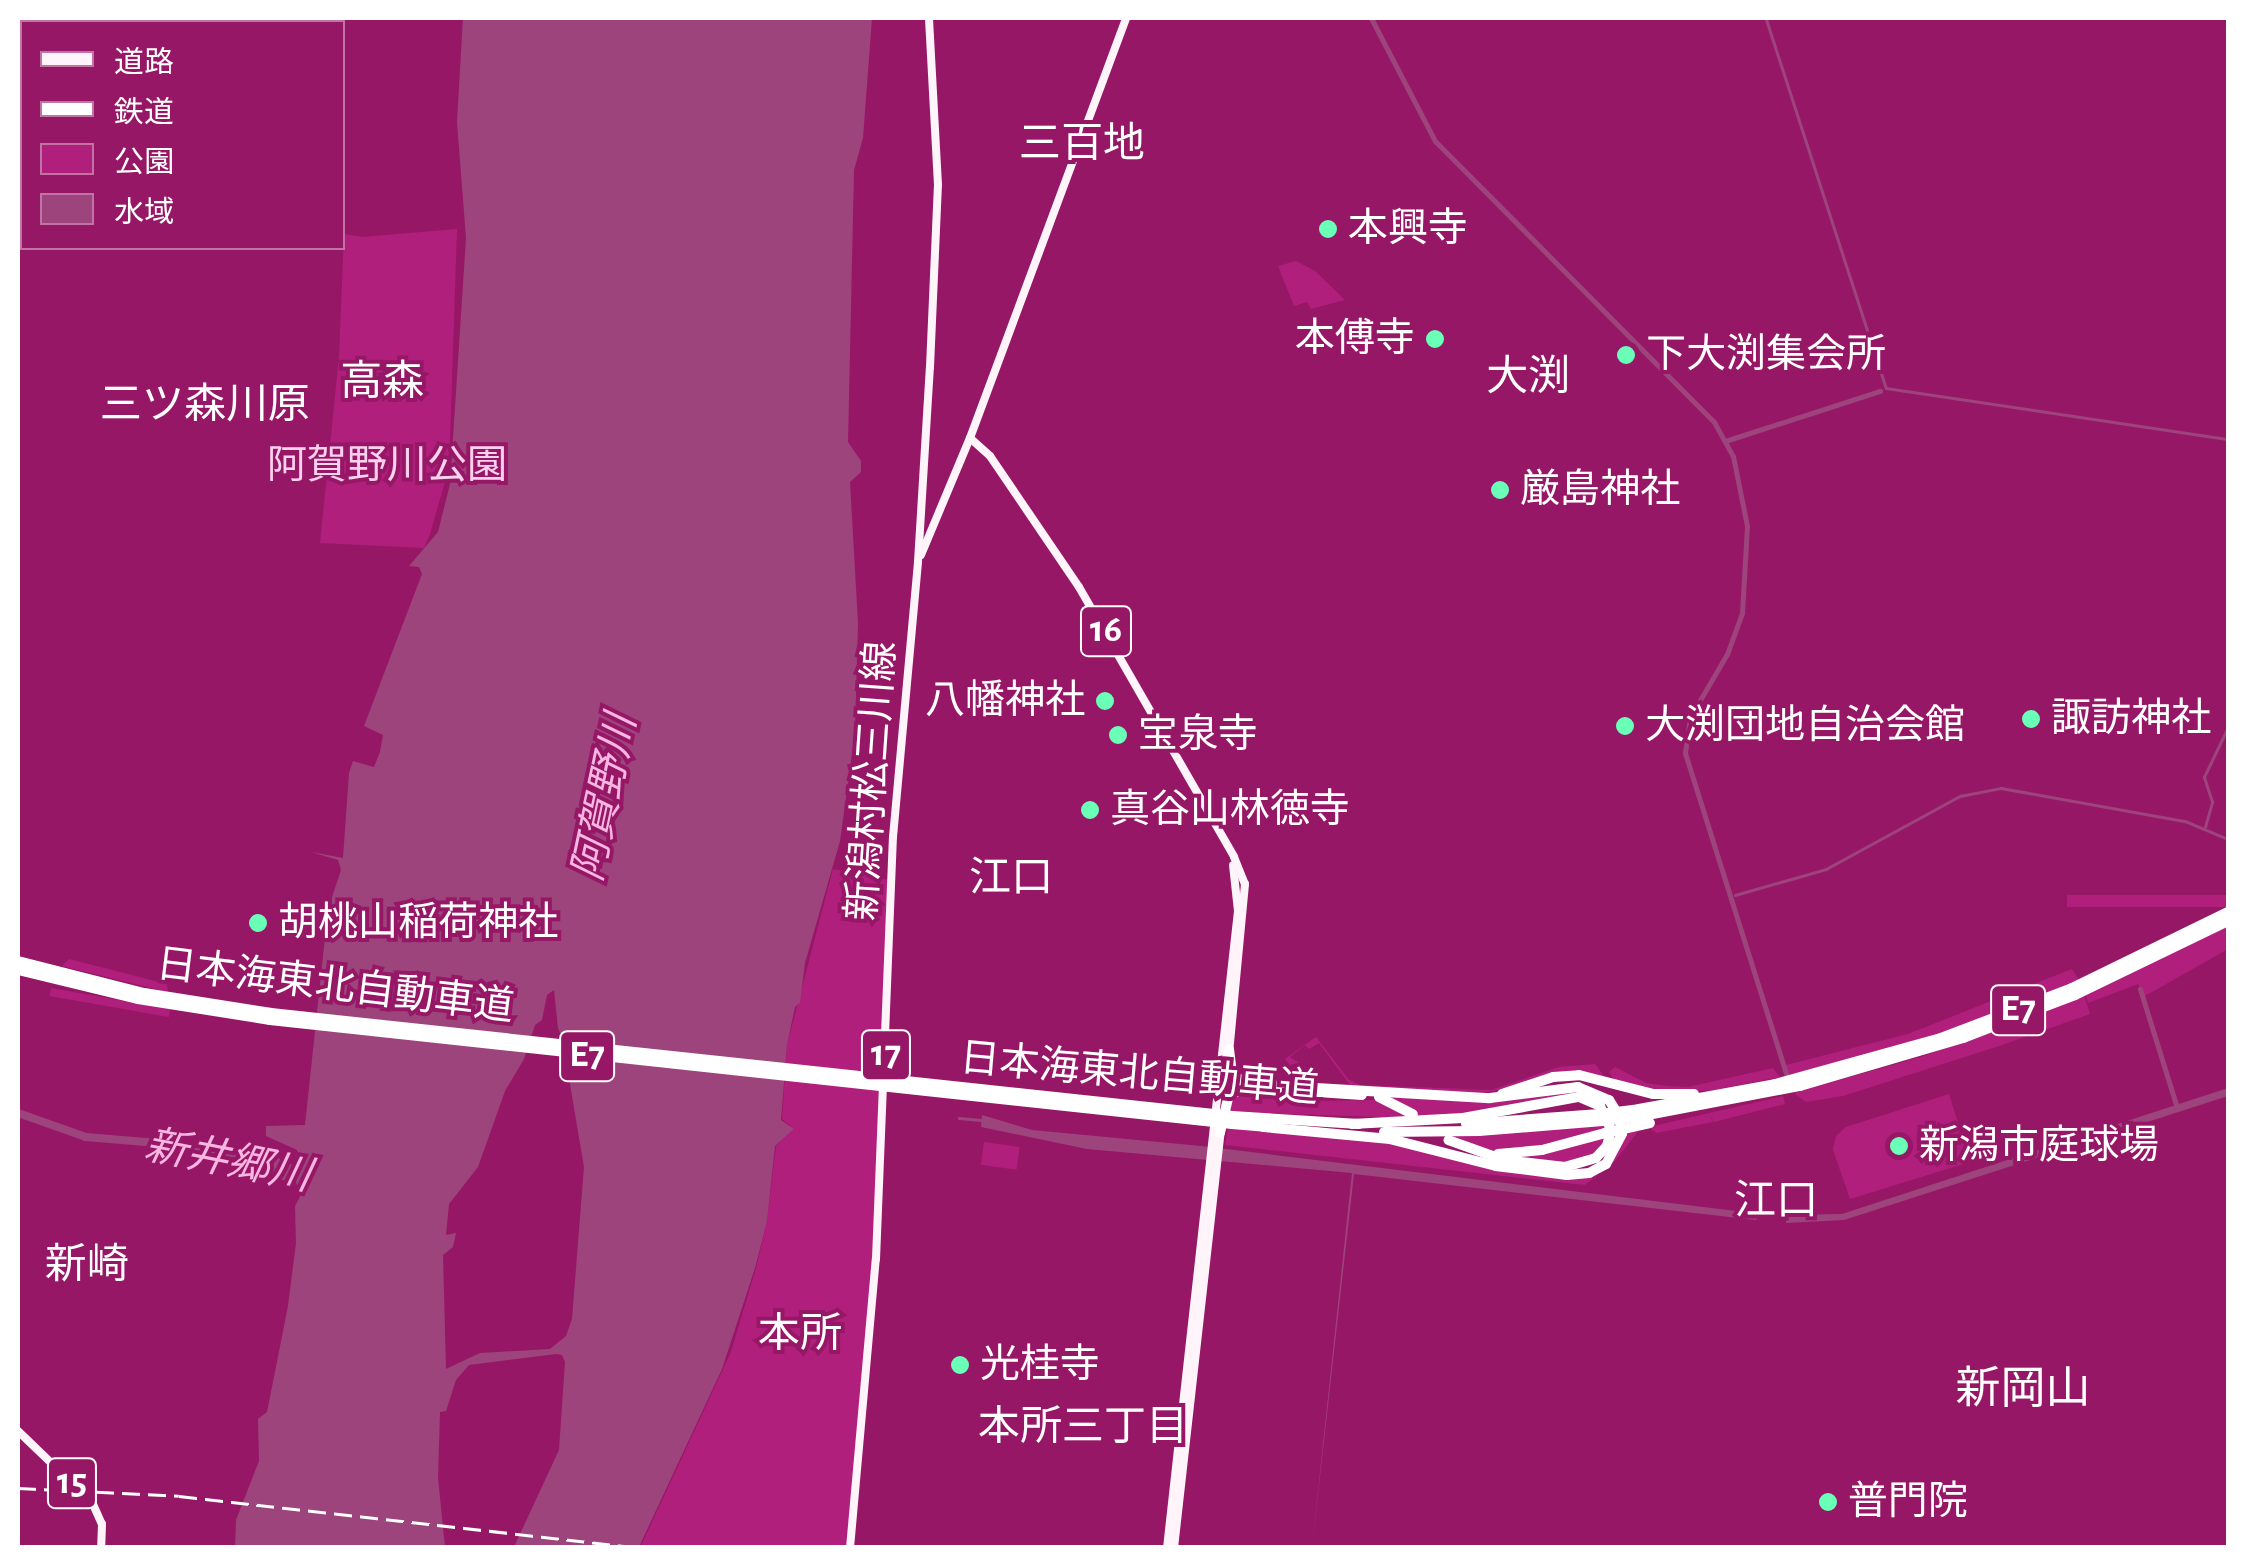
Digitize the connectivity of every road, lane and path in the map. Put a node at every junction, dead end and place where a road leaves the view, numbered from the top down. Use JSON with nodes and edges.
{"nodes":[{"id":1,"x":929,"y":18,"type":"edge"},
{"id":2,"x":1126,"y":18,"type":"edge"},
{"id":3,"x":970,"y":438,"type":"junction"},
{"id":4,"x":918,"y":562,"type":"junction"},
{"id":5,"x":1224,"y":837,"type":"junction"},
{"id":6,"x":2228,"y":912,"type":"edge"},
{"id":7,"x":2228,"y":921,"type":"edge"},
{"id":8,"x":18,"y":958,"type":"edge"},
{"id":9,"x":18,"y":973,"type":"edge"},
{"id":10,"x":141,"y":996,"type":"junction"},
{"id":11,"x":1229,"y":1050,"type":"junction"},
{"id":12,"x":1800,"y":1079,"type":"junction"},
{"id":13,"x":1223,"y":1083,"type":"junction"},
{"id":14,"x":1248,"y":1085,"type":"junction"},
{"id":15,"x":1773,"y":1087,"type":"junction"},
{"id":16,"x":1481,"y":1098,"type":"junction"},
{"id":17,"x":1413,"y":1114,"type":"dead end"},
{"id":18,"x":1644,"y":1116,"type":"junction"},
{"id":19,"x":1232,"y":1120,"type":"junction"},
{"id":20,"x":1603,"y":1123,"type":"junction"},
{"id":21,"x":1352,"y":1124,"type":"junction"},
{"id":22,"x":1264,"y":1127,"type":"junction"},
{"id":23,"x":1220,"y":1133,"type":"junction"},
{"id":24,"x":1448,"y":1140,"type":"dead end"},
{"id":25,"x":1215,"y":1146,"type":"junction"},
{"id":26,"x":1482,"y":1154,"type":"junction"},
{"id":27,"x":18,"y":1431,"type":"edge"},
{"id":28,"x":101,"y":1548,"type":"edge"},
{"id":29,"x":850,"y":1548,"type":"edge"},
{"id":30,"x":1171,"y":1548,"type":"edge"}],
"edges":[{"from":1,"to":4,"type":"main road","name":"新潟村松三川線","number":"17"},
{"from":2,"to":3,"type":"main road"},
{"from":3,"to":4,"type":"main road"},
{"from":3,"to":5,"type":"main road","number":"16"},
{"from":4,"to":29,"type":"main road","name":"新潟村松三川線","number":"17"},
{"from":5,"to":11,"type":"main road","number":"16"},
{"from":5,"to":13,"type":"main road","number":"16"},
{"from":6,"to":12,"type":"highway","number":"E7"},
{"from":7,"to":12,"type":"highway","number":"E7"},
{"from":8,"to":10,"type":"highway","name":"日本海東北自動車道","number":"E7"},
{"from":9,"to":10,"type":"highway"},
{"from":10,"to":19,"type":"highway","name":"日本海東北自動車道","number":"E7","bridge":true},
{"from":11,"to":13,"type":"main road","number":"16"},
{"from":11,"to":14,"type":"highway"},
{"from":12,"to":15,"type":"highway"},
{"from":13,"to":14,"type":"highway"},
{"from":13,"to":23,"type":"main road","number":"16"},
{"from":13,"to":25,"type":"main road","number":"16"},
{"from":14,"to":16,"type":"highway"},
{"from":14,"to":17,"type":"highway"},
{"from":14,"to":23,"type":"highway"},
{"from":15,"to":16,"type":"highway"},
{"from":15,"to":18,"type":"highway","name":"日本海東北自動車道","number":"E7"},
{"from":15,"to":18,"type":"highway"},
{"from":16,"to":22,"type":"highway"},
{"from":18,"to":20,"type":"highway","name":"日本海東北自動車道","number":"E7","bridge":true},
{"from":18,"to":20,"type":"highway","bridge":true},
{"from":19,"to":21,"type":"highway","name":"日本海東北自動車道","number":"E7"},
{"from":19,"to":22,"type":"highway","name":"日本海東北自動車道","number":"E7"},
{"from":20,"to":21,"type":"highway","name":"日本海東北自動車道","number":"E7"},
{"from":20,"to":22,"type":"highway","name":"日本海東北自動車道","number":"E7"},
{"from":20,"to":26,"type":"highway"},
{"from":21,"to":26,"type":"highway"},
{"from":23,"to":25,"type":"main road","number":"16"},
{"from":24,"to":26,"type":"highway"},
{"from":25,"to":30,"type":"main road","number":"16"},
{"from":27,"to":28,"type":"main road","number":"15"}]}
